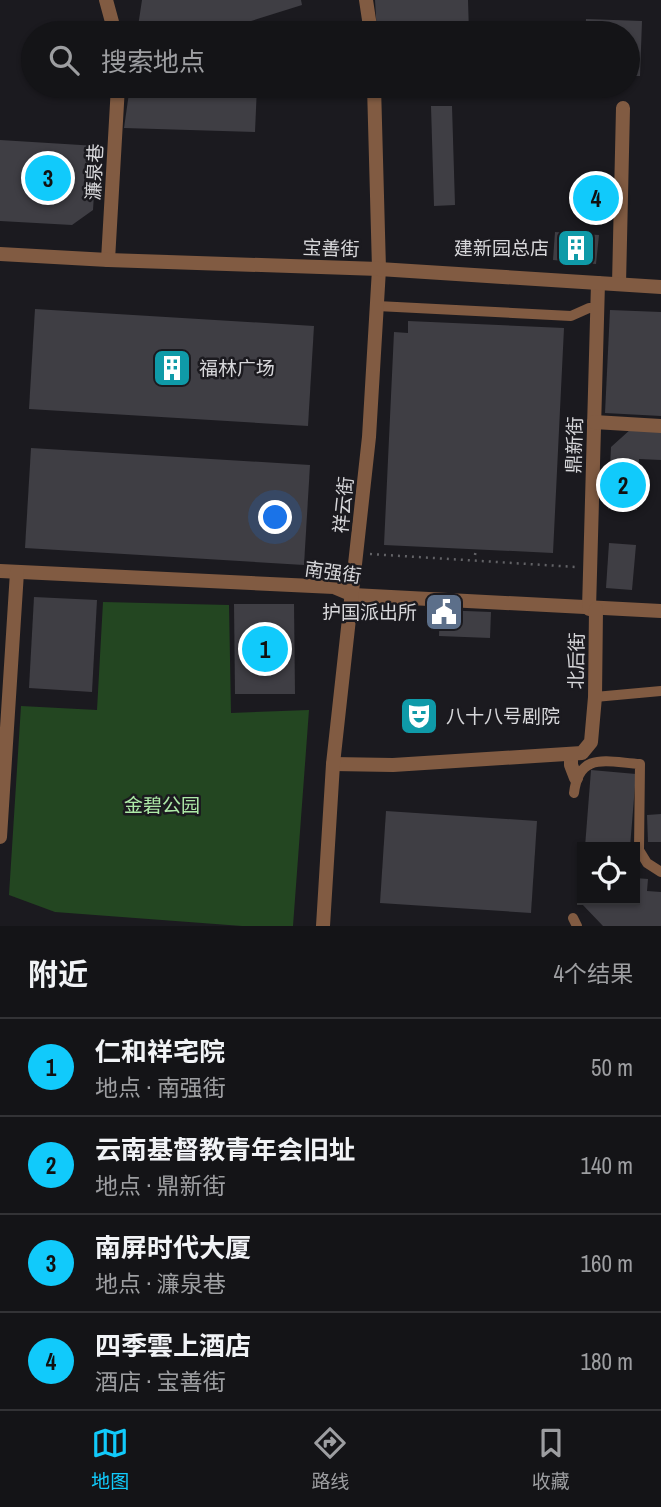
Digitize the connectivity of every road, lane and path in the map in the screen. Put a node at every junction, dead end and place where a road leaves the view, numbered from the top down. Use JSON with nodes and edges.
{"nodes":[{"id":1,"x":106,"y":0,"type":"edge"},
{"id":2,"x":366,"y":0,"type":"edge"},
{"id":3,"x":112,"y":21,"type":"edge"},
{"id":4,"x":369,"y":21,"type":"edge"},
{"id":5,"x":117,"y":98,"type":"edge"},
{"id":6,"x":374,"y":98,"type":"edge"},
{"id":7,"x":623,"y":108,"type":"dead end"},
{"id":8,"x":0,"y":254,"type":"edge"},
{"id":9,"x":108,"y":260,"type":"junction"},
{"id":10,"x":379,"y":269,"type":"junction"},
{"id":11,"x":598,"y":283,"type":"junction"},
{"id":12,"x":619,"y":284,"type":"junction"},
{"id":13,"x":661,"y":287,"type":"edge"},
{"id":14,"x":377,"y":306,"type":"junction"},
{"id":15,"x":597,"y":308,"type":"junction"},
{"id":16,"x":594,"y":422,"type":"junction"},
{"id":17,"x":661,"y":426,"type":"edge"},
{"id":18,"x":476,"y":549,"type":"dead end"},
{"id":19,"x":358,"y":553,"type":"junction"},
{"id":20,"x":475,"y":555,"type":"dead end"},
{"id":21,"x":590,"y":568,"type":"junction"},
{"id":22,"x":0,"y":571,"type":"edge"},
{"id":23,"x":17,"y":572,"type":"junction"},
{"id":24,"x":353,"y":595,"type":"junction"},
{"id":25,"x":593,"y":609,"type":"junction"},
{"id":26,"x":661,"y":611,"type":"edge"},
{"id":27,"x":661,"y":691,"type":"edge"},
{"id":28,"x":595,"y":697,"type":"junction"},
{"id":29,"x":4,"y":741,"type":"edge"},
{"id":30,"x":571,"y":756,"type":"junction"},
{"id":31,"x":333,"y":764,"type":"junction"},
{"id":32,"x":576,"y":778,"type":"junction"},
{"id":33,"x":574,"y":793,"type":"dead end"},
{"id":34,"x":0,"y":837,"type":"edge"},
{"id":35,"x":661,"y":872,"type":"edge"},
{"id":36,"x":323,"y":926,"type":"edge"}],
"edges":[{"from":1,"to":3,"type":"street"},
{"from":2,"to":4,"type":"street"},
{"from":5,"to":9,"type":"street","name":"濂泉巷"},
{"from":6,"to":10,"type":"street","name":"祥云街"},
{"from":7,"to":12,"type":"street"},
{"from":8,"to":9,"type":"street","name":"宝善街"},
{"from":9,"to":10,"type":"street","name":"宝善街"},
{"from":10,"to":11,"type":"street","name":"宝善街"},
{"from":10,"to":14,"type":"street","name":"祥云街"},
{"from":11,"to":12,"type":"street","name":"宝善街"},
{"from":11,"to":15,"type":"street","name":"鼎新街"},
{"from":12,"to":13,"type":"street","name":"宝善街"},
{"from":14,"to":15,"type":"lane"},
{"from":14,"to":19,"type":"street","name":"祥云街"},
{"from":15,"to":16,"type":"street","name":"鼎新街"},
{"from":16,"to":17,"type":"street"},
{"from":16,"to":21,"type":"street","name":"鼎新街"},
{"from":18,"to":20,"type":"path"},
{"from":19,"to":21,"type":"path"},
{"from":19,"to":24,"type":"street","name":"祥云街"},
{"from":21,"to":25,"type":"street","name":"鼎新街"},
{"from":22,"to":23,"type":"street","name":"南强街"},
{"from":23,"to":24,"type":"street","name":"南强街"},
{"from":23,"to":29,"type":"street"},
{"from":24,"to":25,"type":"street","name":"南强街"},
{"from":24,"to":31,"type":"street","name":"祥云街"},
{"from":25,"to":26,"type":"street","name":"南强街"},
{"from":25,"to":28,"type":"street","name":"北后街"},
{"from":27,"to":28,"type":"lane"},
{"from":28,"to":30,"type":"street","name":"北后街"},
{"from":29,"to":34,"type":"street"},
{"from":30,"to":31,"type":"street"},
{"from":30,"to":32,"type":"street"},
{"from":31,"to":36,"type":"street","name":"祥云街"},
{"from":32,"to":33,"type":"lane"},
{"from":32,"to":35,"type":"lane"}]}
